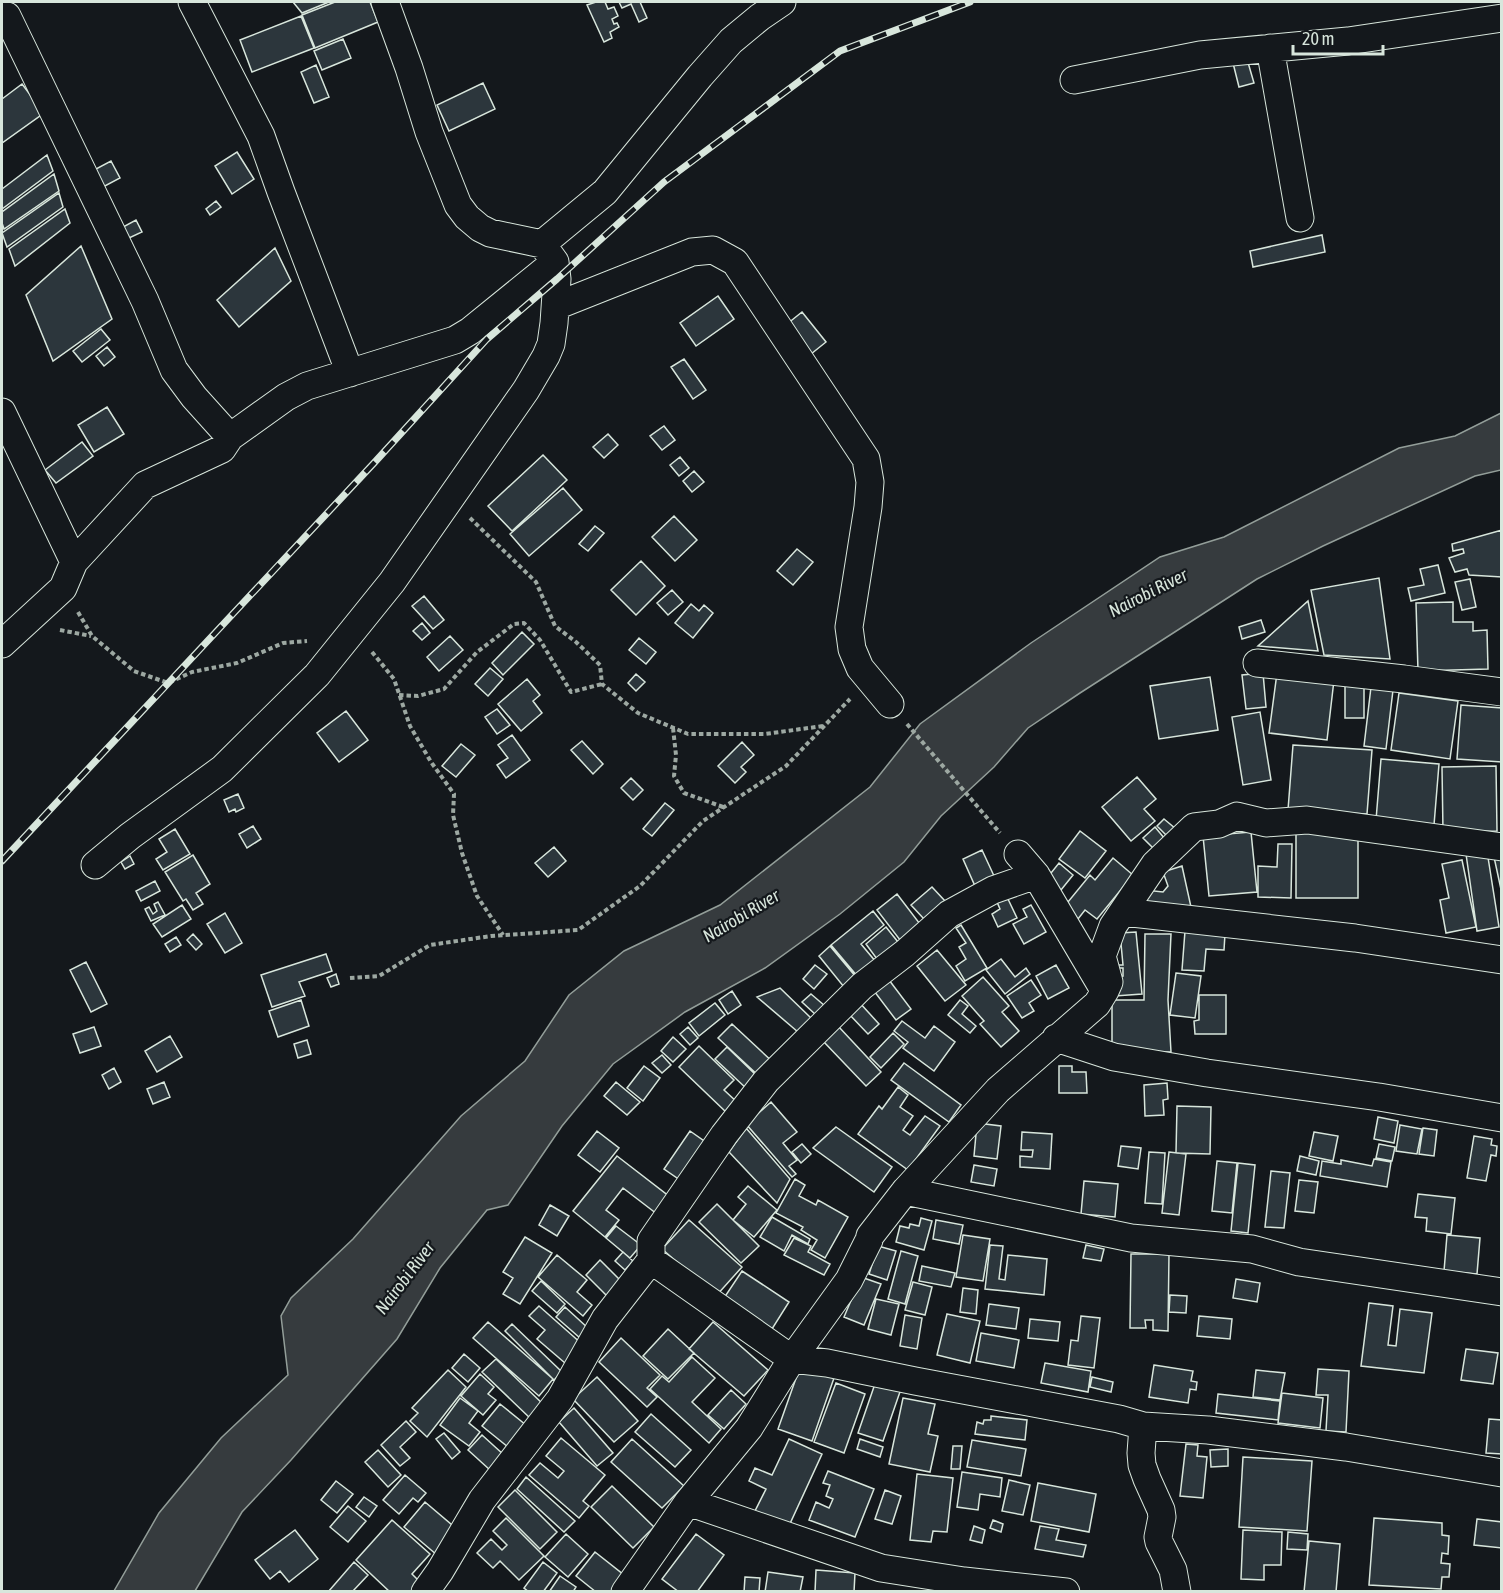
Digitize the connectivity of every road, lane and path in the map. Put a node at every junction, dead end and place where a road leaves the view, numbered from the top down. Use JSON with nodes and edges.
{"nodes":[{"id":1,"x":192,"y":2,"type":"edge"},
{"id":2,"x":385,"y":2,"type":"edge"},
{"id":3,"x":782,"y":2,"type":"edge"},
{"id":4,"x":11,"y":13,"type":"edge"},
{"id":5,"x":1502,"y":18,"type":"edge"},
{"id":6,"x":1270,"y":48,"type":"junction"},
{"id":7,"x":1074,"y":80,"type":"dead end"},
{"id":8,"x":1299,"y":218,"type":"dead end"},
{"id":9,"x":549,"y":253,"type":"junction"},
{"id":10,"x":556,"y":306,"type":"junction"},
{"id":11,"x":350,"y":373,"type":"junction"},
{"id":12,"x":2,"y":412,"type":"edge"},
{"id":13,"x":230,"y":437,"type":"junction"},
{"id":14,"x":450,"y":499,"type":"junction"},
{"id":15,"x":74,"y":562,"type":"junction"},
{"id":16,"x":2,"y":644,"type":"edge"},
{"id":17,"x":1257,"y":663,"type":"dead end"},
{"id":18,"x":869,"y":679,"type":"junction"},
{"id":19,"x":602,"y":684,"type":"junction"},
{"id":20,"x":1502,"y":692,"type":"edge"},
{"id":21,"x":399,"y":695,"type":"dead end"},
{"id":22,"x":890,"y":704,"type":"joint"},
{"id":23,"x":824,"y":726,"type":"junction"},
{"id":24,"x":673,"y":728,"type":"junction"},
{"id":25,"x":724,"y":807,"type":"junction"},
{"id":26,"x":1502,"y":847,"type":"edge"},
{"id":27,"x":1018,"y":854,"type":"joint"},
{"id":28,"x":95,"y":865,"type":"dead end"},
{"id":29,"x":1036,"y":875,"type":"junction"},
{"id":30,"x":1122,"y":912,"type":"junction"},
{"id":31,"x":1502,"y":960,"type":"edge"},
{"id":32,"x":350,"y":978,"type":"dead end"},
{"id":33,"x":1105,"y":991,"type":"junction"},
{"id":34,"x":1056,"y":1038,"type":"junction"},
{"id":35,"x":1502,"y":1118,"type":"edge"},
{"id":36,"x":905,"y":1191,"type":"junction"},
{"id":37,"x":651,"y":1260,"type":"junction"},
{"id":38,"x":1502,"y":1292,"type":"edge"},
{"id":39,"x":792,"y":1359,"type":"junction"},
{"id":40,"x":1143,"y":1426,"type":"junction"},
{"id":41,"x":1502,"y":1473,"type":"edge"},
{"id":42,"x":688,"y":1502,"type":"junction"},
{"id":43,"x":425,"y":1592,"type":"edge"},
{"id":44,"x":625,"y":1592,"type":"edge"},
{"id":45,"x":1066,"y":1592,"type":"edge"},
{"id":46,"x":1177,"y":1592,"type":"edge"}],
"edges":[{"from":1,"to":11,"type":"street"},
{"from":2,"to":9,"type":"street"},
{"from":3,"to":9,"type":"street"},
{"from":4,"to":13,"type":"street"},
{"from":5,"to":6,"type":"street"},
{"from":6,"to":7,"type":"street"},
{"from":6,"to":8,"type":"street"},
{"from":9,"to":10,"type":"street"},
{"from":9,"to":11,"type":"street"},
{"from":10,"to":14,"type":"street"},
{"from":10,"to":18,"type":"street"},
{"from":11,"to":13,"type":"street"},
{"from":12,"to":15,"type":"street"},
{"from":13,"to":15,"type":"street"},
{"from":14,"to":19,"type":"path"},
{"from":14,"to":28,"type":"street"},
{"from":15,"to":16,"type":"street"},
{"from":17,"to":20,"type":"street"},
{"from":18,"to":22,"type":"street"},
{"from":18,"to":23,"type":"path"},
{"from":19,"to":21,"type":"path"},
{"from":19,"to":24,"type":"path"},
{"from":22,"to":27,"type":"path"},
{"from":23,"to":24,"type":"path"},
{"from":23,"to":25,"type":"path"},
{"from":24,"to":25,"type":"path"},
{"from":25,"to":32,"type":"path"},
{"from":26,"to":30,"type":"street"},
{"from":27,"to":29,"type":"street"},
{"from":29,"to":33,"type":"street"},
{"from":29,"to":37,"type":"street"},
{"from":30,"to":31,"type":"street"},
{"from":30,"to":33,"type":"street"},
{"from":33,"to":34,"type":"street"},
{"from":34,"to":35,"type":"street"},
{"from":34,"to":36,"type":"street"},
{"from":36,"to":38,"type":"street"},
{"from":36,"to":39,"type":"street"},
{"from":37,"to":39,"type":"street"},
{"from":37,"to":43,"type":"street"},
{"from":39,"to":40,"type":"street"},
{"from":39,"to":42,"type":"street"},
{"from":40,"to":41,"type":"street"},
{"from":40,"to":46,"type":"street"},
{"from":42,"to":44,"type":"street"},
{"from":42,"to":45,"type":"street"}]}
